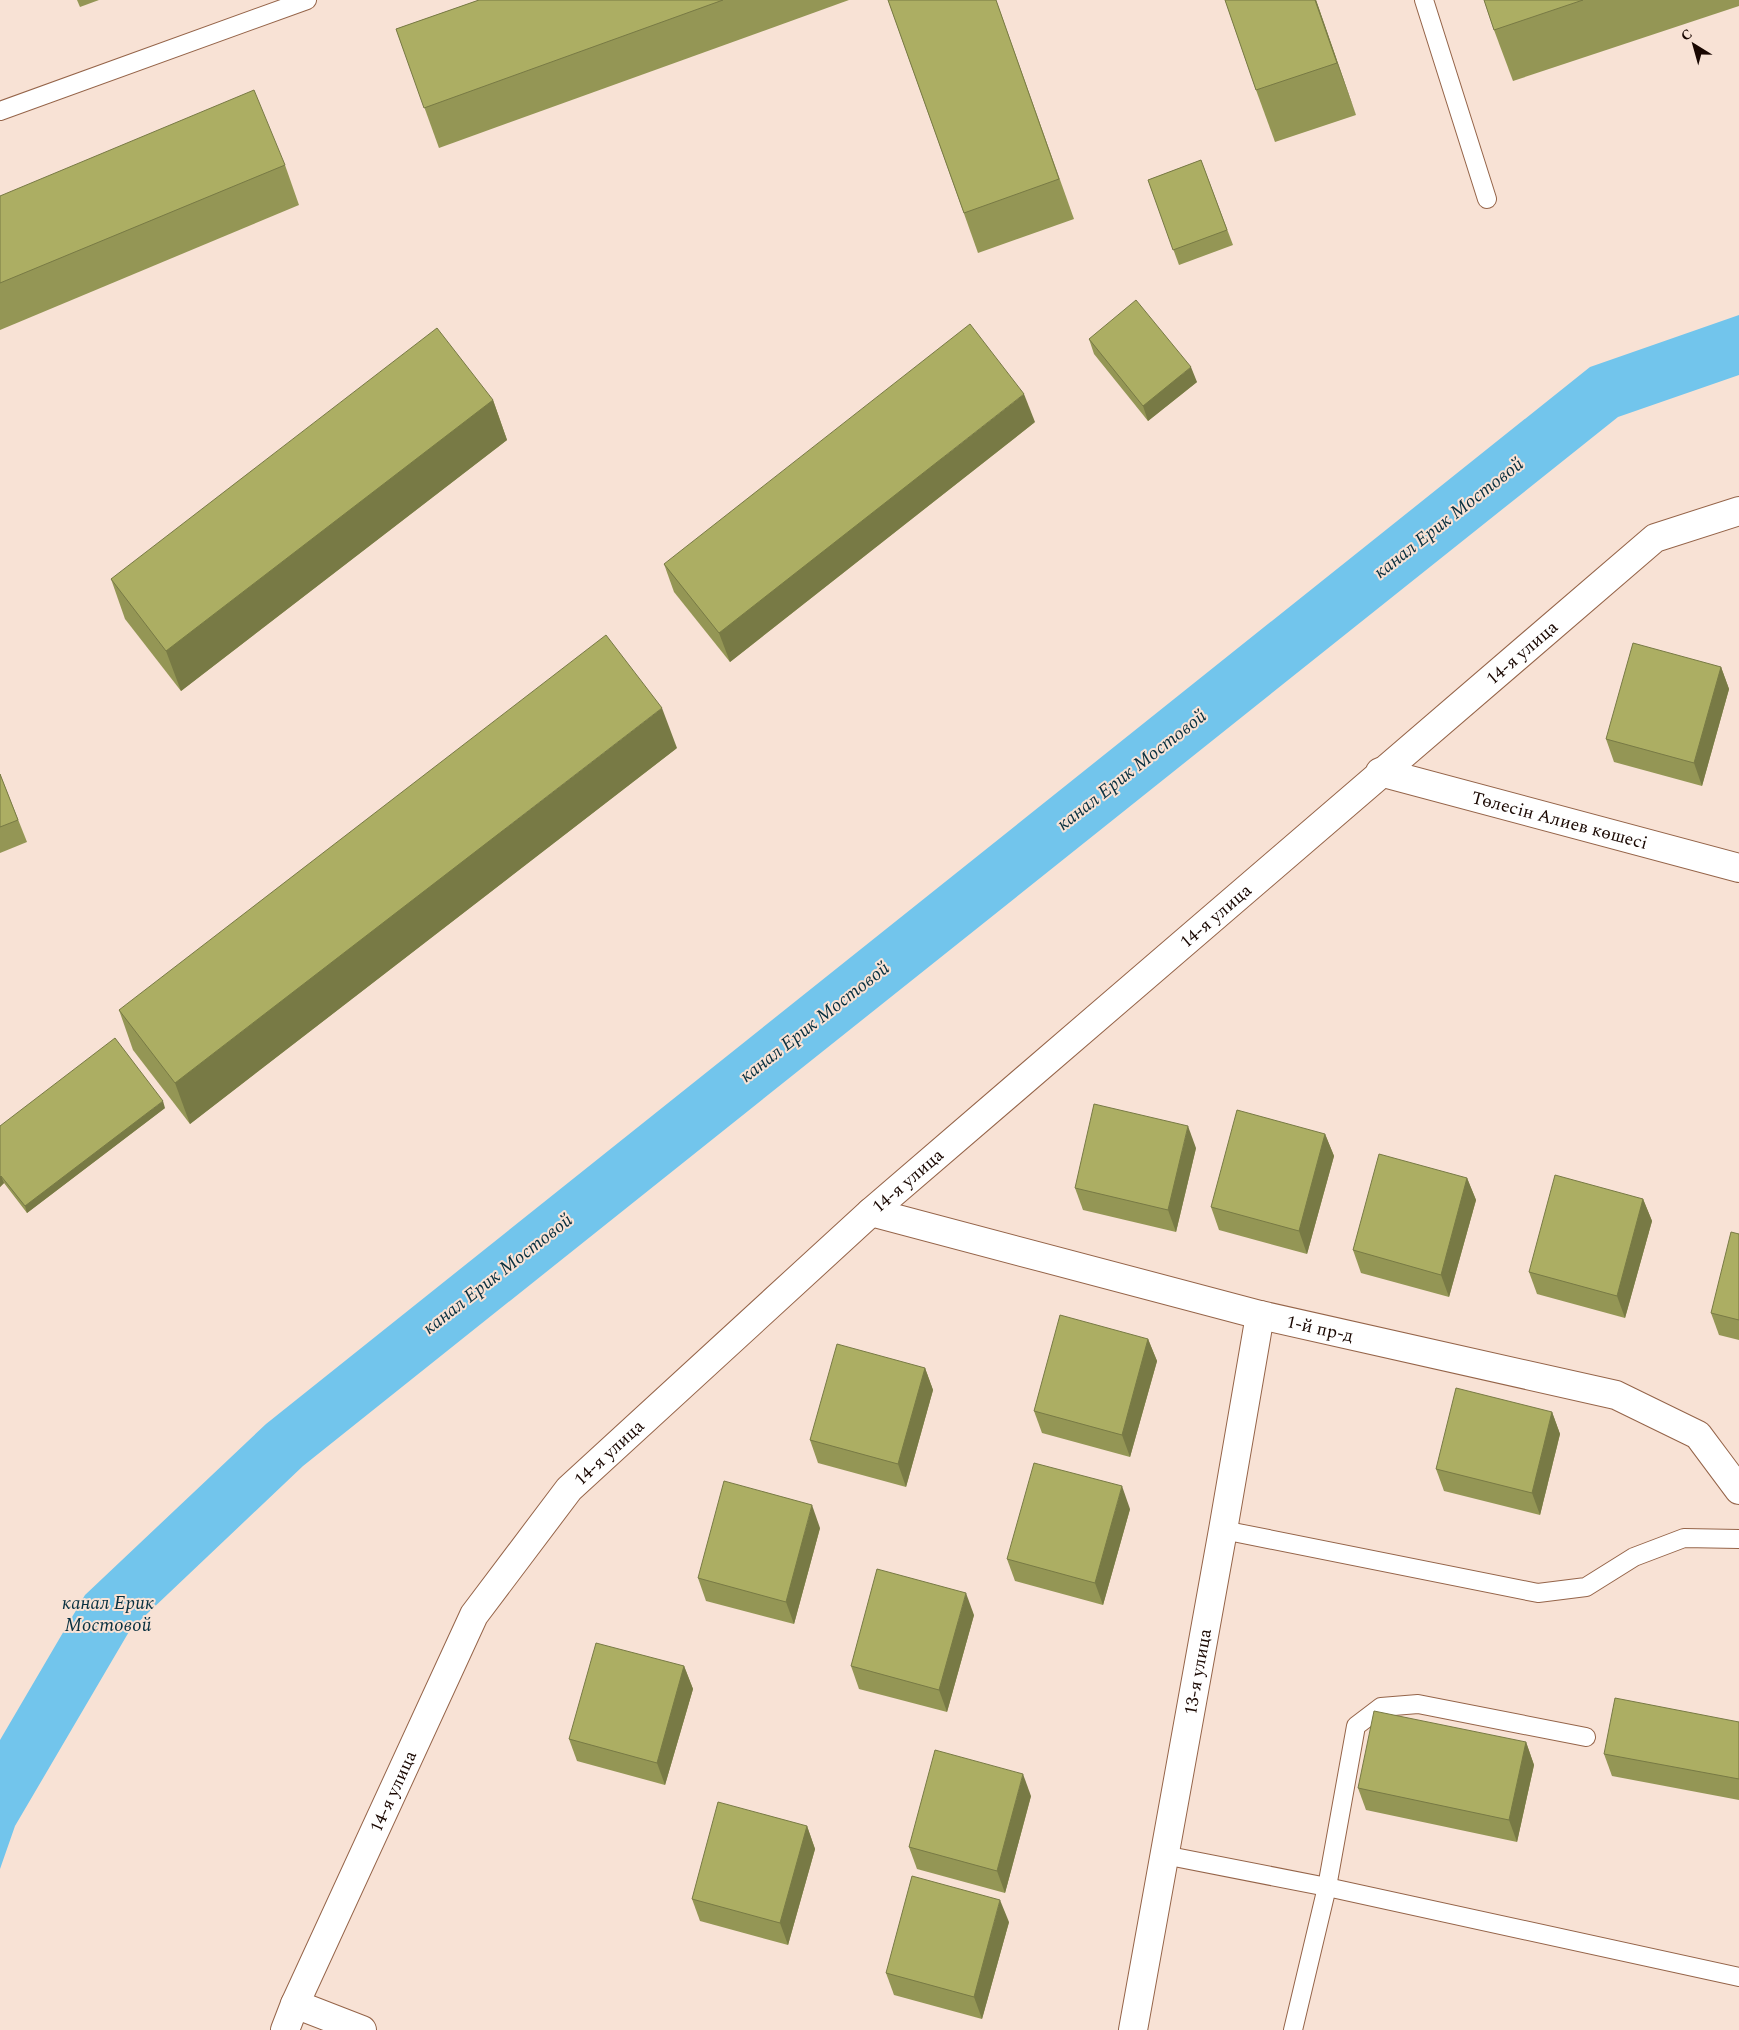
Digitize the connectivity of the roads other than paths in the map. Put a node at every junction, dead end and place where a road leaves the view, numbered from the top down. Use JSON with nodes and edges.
{"nodes":[{"id":1,"x":307,"y":0,"type":"edge"},
{"id":2,"x":1424,"y":0,"type":"edge"},
{"id":3,"x":0,"y":111,"type":"edge"},
{"id":4,"x":1487,"y":199,"type":"dead end"},
{"id":5,"x":1739,"y":511,"type":"edge"},
{"id":6,"x":1380,"y":772,"type":"junction"},
{"id":7,"x":1739,"y":868,"type":"edge"},
{"id":8,"x":871,"y":1212,"type":"junction"},
{"id":9,"x":1260,"y":1315,"type":"junction"},
{"id":10,"x":1739,"y":1490,"type":"edge"},
{"id":11,"x":1223,"y":1530,"type":"junction"},
{"id":12,"x":1739,"y":1539,"type":"edge"},
{"id":13,"x":1586,"y":1737,"type":"dead end"},
{"id":14,"x":1164,"y":1855,"type":"junction"},
{"id":15,"x":1327,"y":1887,"type":"junction"},
{"id":16,"x":1739,"y":1977,"type":"edge"},
{"id":17,"x":295,"y":2004,"type":"junction"},
{"id":18,"x":285,"y":2030,"type":"edge"},
{"id":19,"x":362,"y":2030,"type":"edge"},
{"id":20,"x":1133,"y":2030,"type":"edge"},
{"id":21,"x":1293,"y":2030,"type":"edge"}],
"edges":[{"from":1,"to":3,"type":"lane"},
{"from":2,"to":4,"type":"lane"},
{"from":5,"to":6,"type":"street","name":"14-я улица"},
{"from":6,"to":7,"type":"street","name":"Төлесін Алиев көшесі"},
{"from":6,"to":8,"type":"street","name":"14-я улица"},
{"from":8,"to":9,"type":"street","name":"1-й пр-д"},
{"from":8,"to":17,"type":"street","name":"14-я улица"},
{"from":9,"to":10,"type":"street","name":"1-й пр-д"},
{"from":9,"to":11,"type":"street","name":"13-я улица"},
{"from":11,"to":12,"type":"lane"},
{"from":11,"to":14,"type":"street","name":"13-я улица"},
{"from":13,"to":15,"type":"lane"},
{"from":14,"to":15,"type":"lane"},
{"from":14,"to":20,"type":"street","name":"13-я улица"},
{"from":15,"to":16,"type":"lane"},
{"from":15,"to":21,"type":"lane"},
{"from":17,"to":18,"type":"street","name":"14-я улица"},
{"from":17,"to":19,"type":"street"}]}
